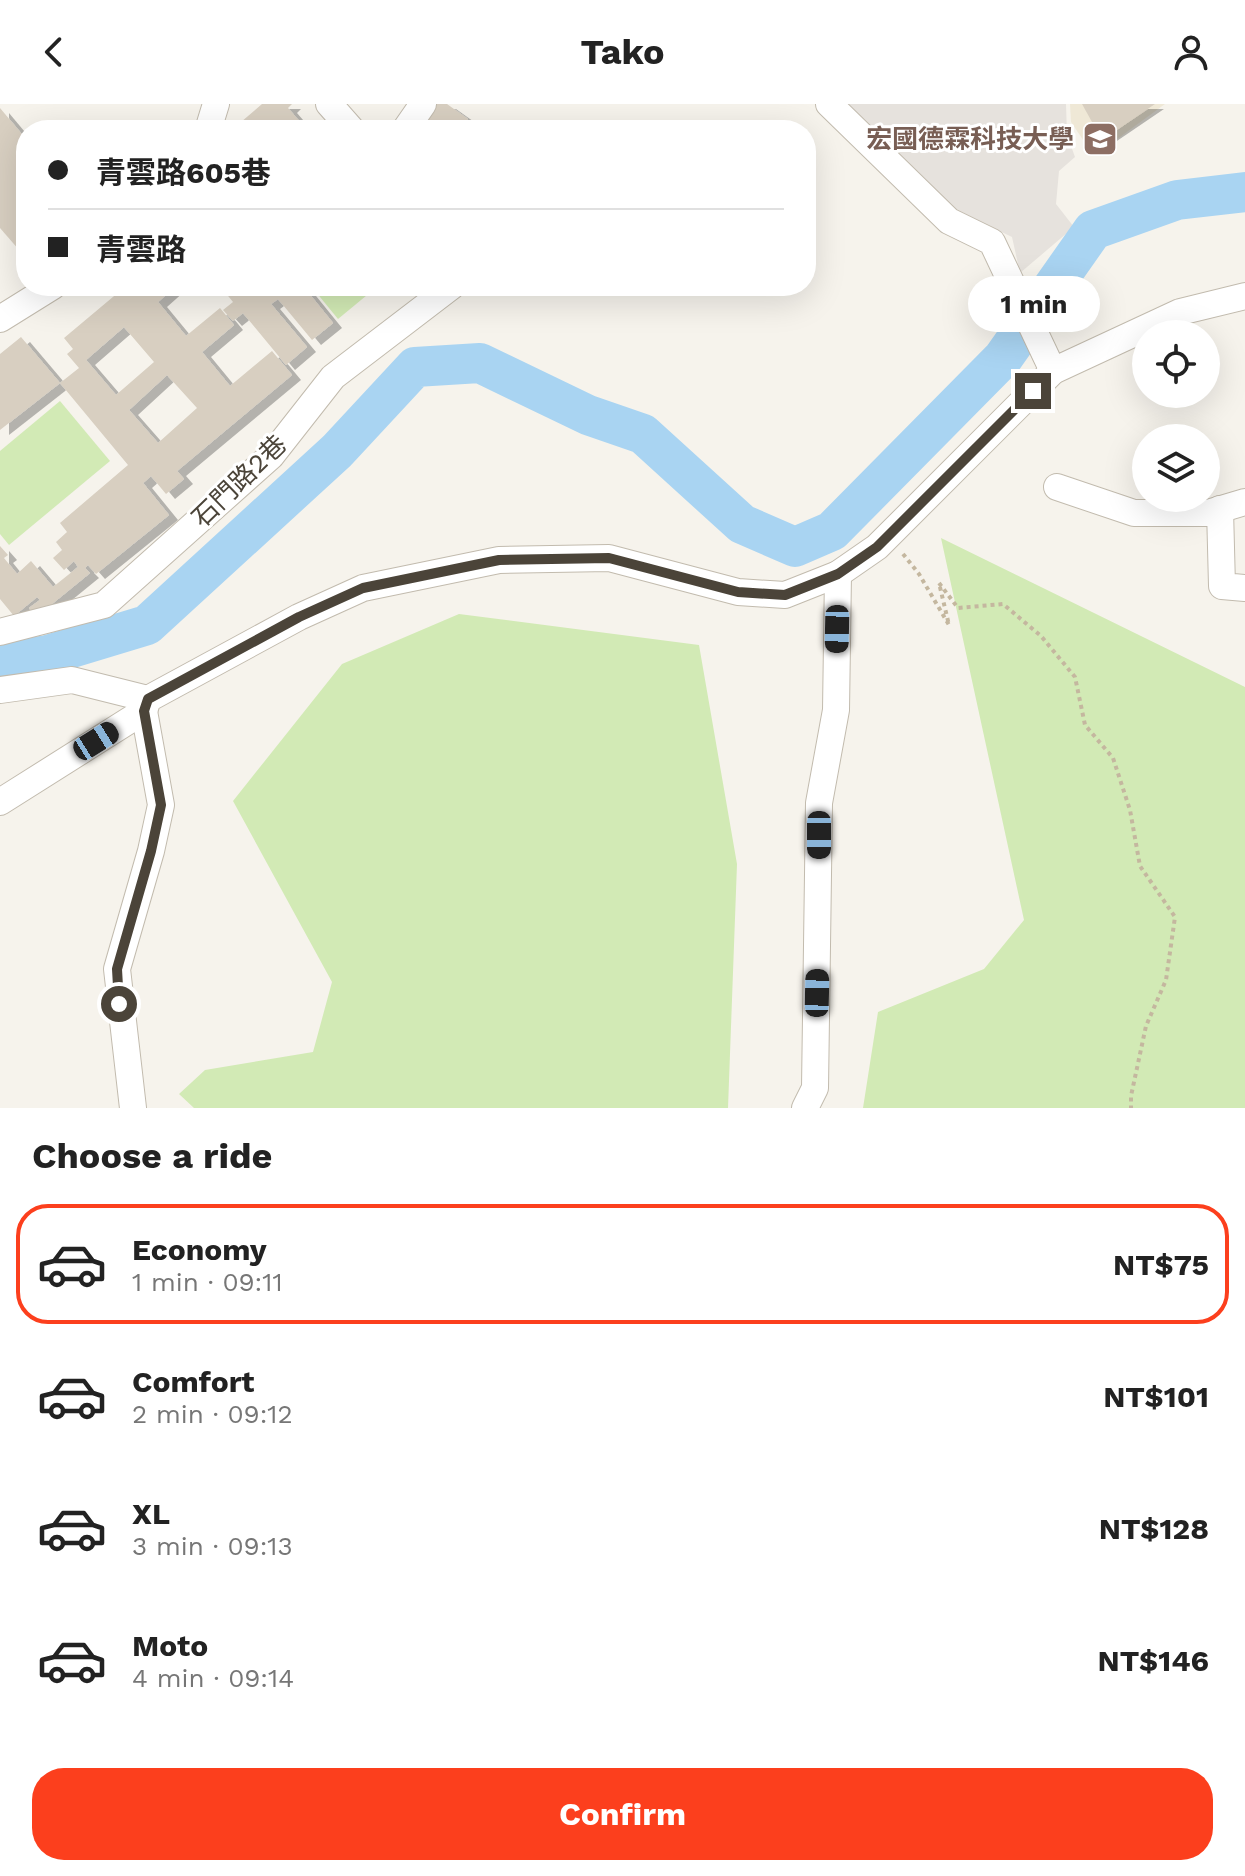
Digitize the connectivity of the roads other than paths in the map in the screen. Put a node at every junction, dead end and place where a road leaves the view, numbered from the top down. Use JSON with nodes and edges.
{"nodes":[{"id":1,"x":329,"y":104,"type":"edge"},
{"id":2,"x":829,"y":104,"type":"edge"},
{"id":3,"x":343,"y":120,"type":"edge"},
{"id":4,"x":37,"y":296,"type":"edge"},
{"id":5,"x":439,"y":296,"type":"edge"},
{"id":6,"x":1245,"y":296,"type":"edge"},
{"id":7,"x":0,"y":319,"type":"edge"},
{"id":8,"x":1049,"y":362,"type":"junction"},
{"id":9,"x":1057,"y":487,"type":"dead end"},
{"id":10,"x":1233,"y":506,"type":"edge"},
{"id":11,"x":838,"y":574,"type":"junction"},
{"id":12,"x":1245,"y":588,"type":"edge"},
{"id":13,"x":0,"y":632,"type":"edge"},
{"id":14,"x":1,"y":688,"type":"edge"},
{"id":15,"x":146,"y":705,"type":"junction"},
{"id":16,"x":0,"y":802,"type":"edge"},
{"id":17,"x":133,"y":1108,"type":"edge"},
{"id":18,"x":805,"y":1108,"type":"edge"}],
"edges":[{"from":1,"to":3,"type":"street"},
{"from":2,"to":8,"type":"street"},
{"from":4,"to":7,"type":"street"},
{"from":5,"to":13,"type":"street","name":"石門路2巷"},
{"from":6,"to":8,"type":"street"},
{"from":8,"to":11,"type":"street"},
{"from":9,"to":10,"type":"street"},
{"from":10,"to":12,"type":"street"},
{"from":11,"to":15,"type":"street"},
{"from":11,"to":18,"type":"street"},
{"from":14,"to":15,"type":"street"},
{"from":15,"to":16,"type":"street"},
{"from":15,"to":17,"type":"street"}]}
